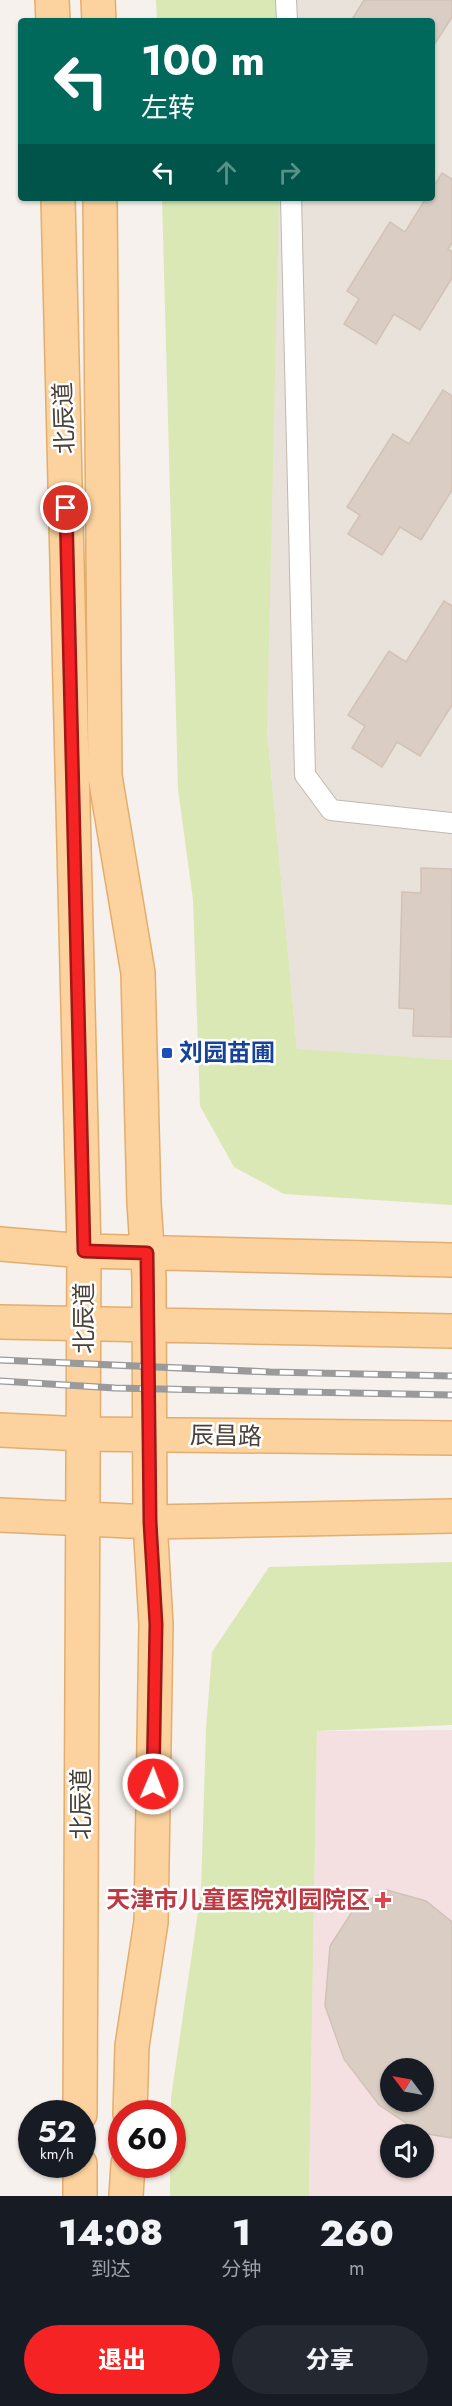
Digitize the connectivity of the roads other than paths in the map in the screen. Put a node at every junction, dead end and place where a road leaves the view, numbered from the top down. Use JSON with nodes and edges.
{"nodes":[{"id":1,"x":52,"y":0,"type":"edge"},
{"id":2,"x":98,"y":0,"type":"edge"},
{"id":3,"x":286,"y":0,"type":"edge"},
{"id":4,"x":53,"y":18,"type":"edge"},
{"id":5,"x":99,"y":18,"type":"edge"},
{"id":6,"x":287,"y":18,"type":"edge"},
{"id":7,"x":58,"y":201,"type":"edge"},
{"id":8,"x":100,"y":201,"type":"edge"},
{"id":9,"x":291,"y":201,"type":"edge"},
{"id":10,"x":452,"y":823,"type":"edge"},
{"id":11,"x":0,"y":1244,"type":"edge"},
{"id":12,"x":84,"y":1251,"type":"junction"},
{"id":13,"x":147,"y":1253,"type":"junction"},
{"id":14,"x":452,"y":1260,"type":"edge"},
{"id":15,"x":0,"y":1322,"type":"edge"},
{"id":16,"x":84,"y":1324,"type":"junction"},
{"id":17,"x":149,"y":1325,"type":"junction"},
{"id":18,"x":452,"y":1331,"type":"edge"},
{"id":19,"x":0,"y":1430,"type":"edge"},
{"id":20,"x":83,"y":1434,"type":"junction"},
{"id":21,"x":150,"y":1435,"type":"junction"},
{"id":22,"x":452,"y":1438,"type":"edge"},
{"id":23,"x":0,"y":1515,"type":"edge"},
{"id":24,"x":452,"y":1516,"type":"edge"},
{"id":25,"x":82,"y":1521,"type":"junction"},
{"id":26,"x":150,"y":1522,"type":"junction"},
{"id":27,"x":80,"y":2100,"type":"edge"},
{"id":28,"x":130,"y":2100,"type":"edge"},
{"id":29,"x":80,"y":2178,"type":"edge"},
{"id":30,"x":127,"y":2178,"type":"edge"},
{"id":31,"x":80,"y":2196,"type":"edge"},
{"id":32,"x":126,"y":2196,"type":"edge"}],
"edges":[{"from":1,"to":4,"type":"main road"},
{"from":2,"to":5,"type":"main road"},
{"from":3,"to":6,"type":"lane"},
{"from":7,"to":12,"type":"main road","name":"北辰道"},
{"from":8,"to":13,"type":"main road"},
{"from":9,"to":10,"type":"lane"},
{"from":11,"to":12,"type":"main road"},
{"from":12,"to":13,"type":"main road"},
{"from":12,"to":16,"type":"main road","name":"北辰道"},
{"from":13,"to":14,"type":"main road"},
{"from":13,"to":17,"type":"main road"},
{"from":15,"to":16,"type":"main road"},
{"from":16,"to":17,"type":"main road"},
{"from":16,"to":20,"type":"main road","name":"北辰道"},
{"from":17,"to":18,"type":"main road"},
{"from":17,"to":21,"type":"main road"},
{"from":19,"to":20,"type":"main road","name":"辰昌路"},
{"from":20,"to":21,"type":"main road","name":"辰昌路"},
{"from":20,"to":25,"type":"main road","name":"北辰道"},
{"from":21,"to":22,"type":"main road","name":"辰昌路"},
{"from":21,"to":26,"type":"main road"},
{"from":23,"to":25,"type":"main road"},
{"from":24,"to":26,"type":"main road"},
{"from":25,"to":26,"type":"main road"},
{"from":25,"to":27,"type":"main road","name":"北辰道"},
{"from":26,"to":28,"type":"main road"},
{"from":29,"to":31,"type":"main road"},
{"from":30,"to":32,"type":"main road"}]}
